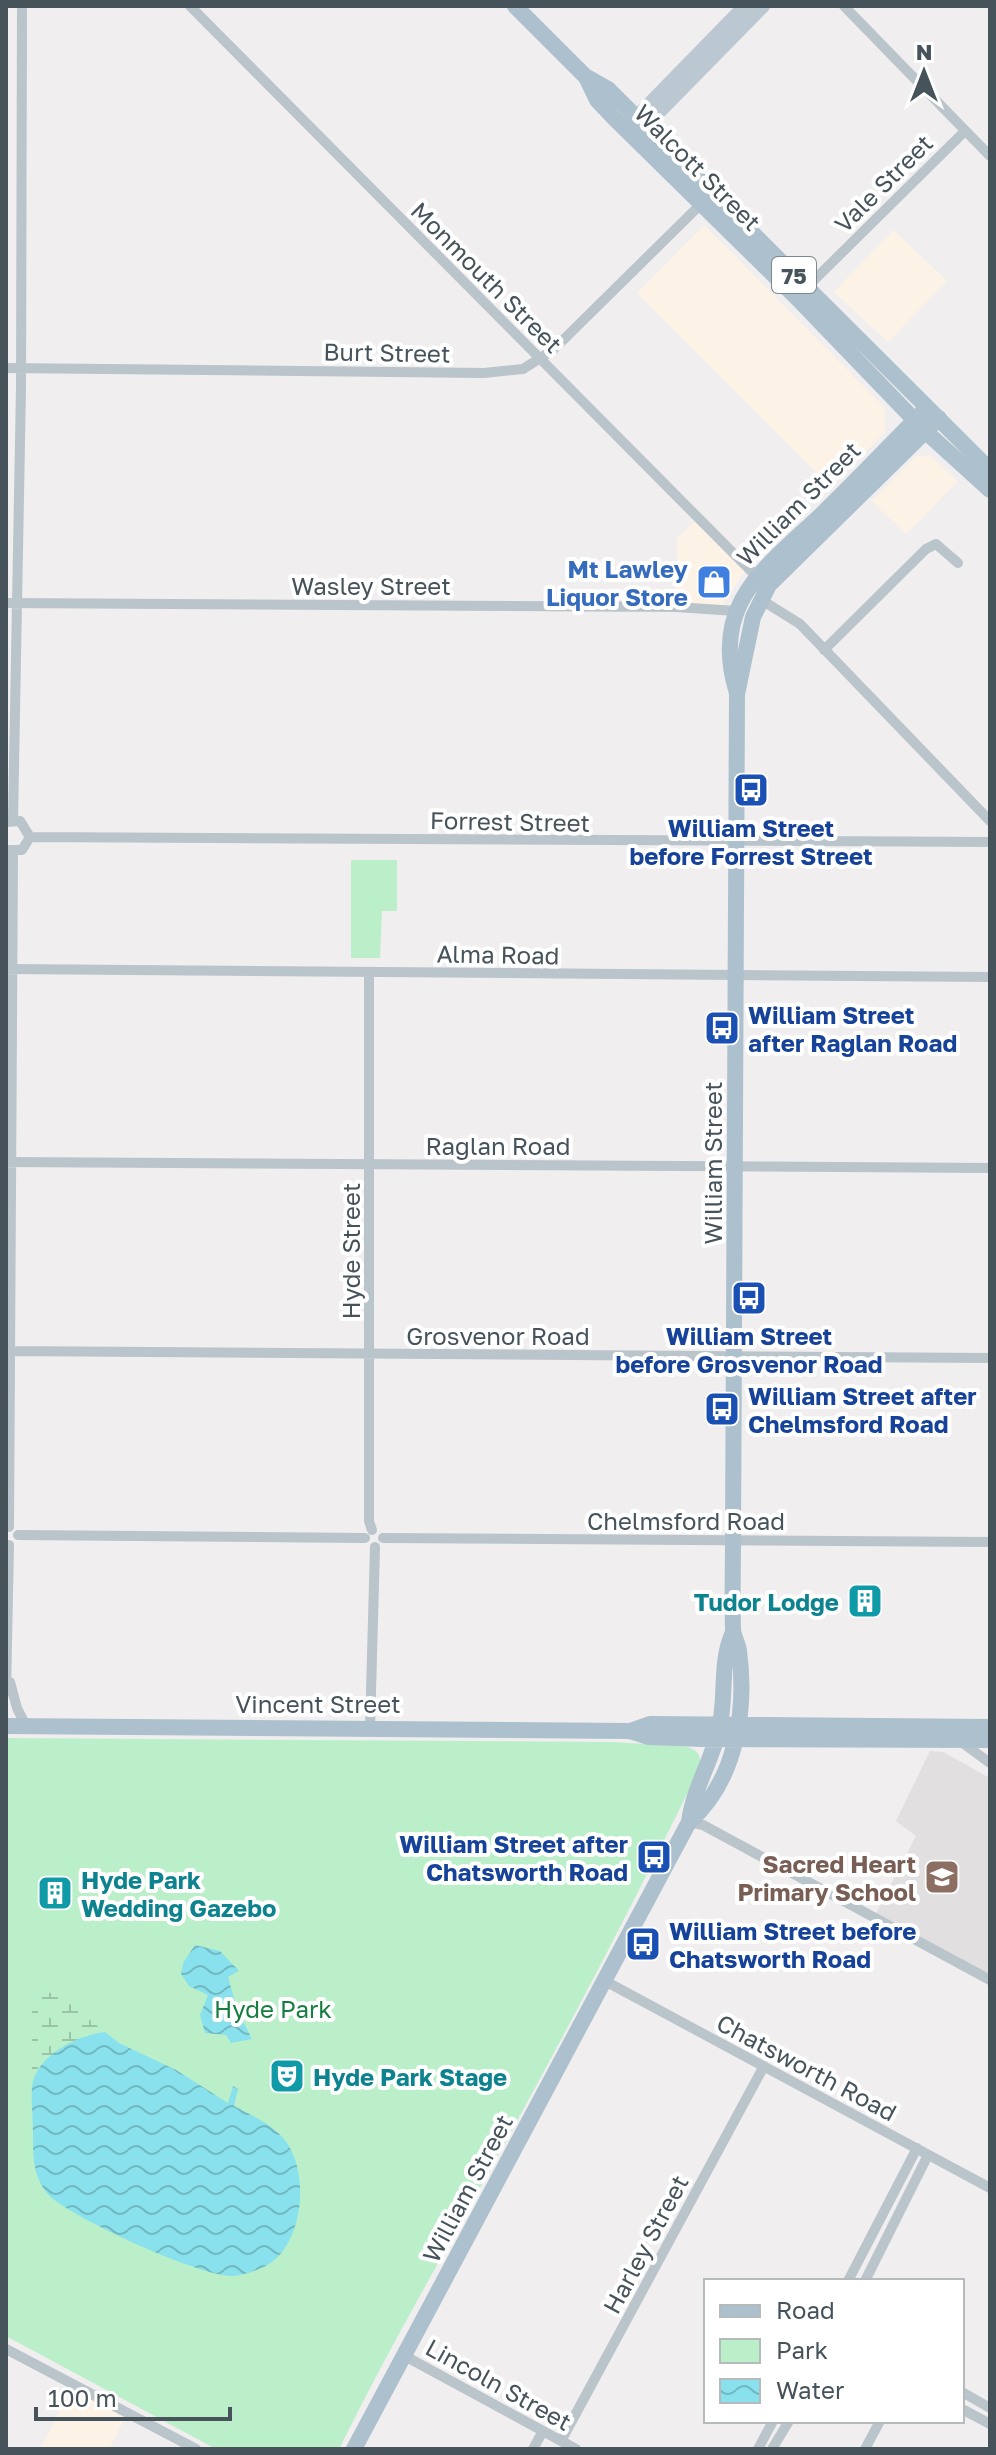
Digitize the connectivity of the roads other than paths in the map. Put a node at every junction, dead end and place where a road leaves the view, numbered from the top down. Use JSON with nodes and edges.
{"nodes":[{"id":1,"x":22,"y":6,"type":"edge"},
{"id":2,"x":190,"y":6,"type":"edge"},
{"id":3,"x":515,"y":6,"type":"edge"},
{"id":4,"x":745,"y":6,"type":"edge"},
{"id":5,"x":763,"y":6,"type":"edge"},
{"id":6,"x":844,"y":6,"type":"edge"},
{"id":7,"x":630,"y":123,"type":"junction"},
{"id":8,"x":650,"y":131,"type":"junction"},
{"id":9,"x":965,"y":131,"type":"junction"},
{"id":10,"x":20,"y":133,"type":"junction"},
{"id":11,"x":6,"y":134,"type":"edge"},
{"id":12,"x":990,"y":156,"type":"edge"},
{"id":13,"x":701,"y":204,"type":"junction"},
{"id":14,"x":801,"y":293,"type":"junction"},
{"id":15,"x":539,"y":359,"type":"junction"},
{"id":16,"x":6,"y":368,"type":"edge"},
{"id":17,"x":21,"y":368,"type":"junction"},
{"id":18,"x":933,"y":413,"type":"junction"},
{"id":19,"x":920,"y":426,"type":"junction"},
{"id":20,"x":990,"y":470,"type":"edge"},
{"id":21,"x":990,"y":490,"type":"edge"},
{"id":22,"x":958,"y":563,"type":"dead end"},
{"id":23,"x":756,"y":576,"type":"junction"},
{"id":24,"x":760,"y":599,"type":"junction"},
{"id":25,"x":10,"y":603,"type":"edge"},
{"id":26,"x":736,"y":611,"type":"junction"},
{"id":27,"x":824,"y":650,"type":"junction"},
{"id":28,"x":737,"y":694,"type":"junction"},
{"id":29,"x":10,"y":821,"type":"edge"},
{"id":30,"x":990,"y":821,"type":"edge"},
{"id":31,"x":30,"y":837,"type":"junction"},
{"id":32,"x":990,"y":842,"type":"edge"},
{"id":33,"x":738,"y":843,"type":"junction"},
{"id":34,"x":10,"y":851,"type":"edge"},
{"id":35,"x":9,"y":969,"type":"edge"},
{"id":36,"x":369,"y":973,"type":"junction"},
{"id":37,"x":737,"y":975,"type":"junction"},
{"id":38,"x":990,"y":977,"type":"edge"},
{"id":39,"x":9,"y":1162,"type":"edge"},
{"id":40,"x":370,"y":1164,"type":"junction"},
{"id":41,"x":737,"y":1167,"type":"junction"},
{"id":42,"x":990,"y":1168,"type":"edge"},
{"id":43,"x":8,"y":1351,"type":"edge"},
{"id":44,"x":369,"y":1354,"type":"junction"},
{"id":45,"x":735,"y":1357,"type":"junction"},
{"id":46,"x":990,"y":1358,"type":"edge"},
{"id":47,"x":8,"y":1527,"type":"edge"},
{"id":48,"x":368,"y":1534,"type":"junction"},
{"id":49,"x":18,"y":1535,"type":"junction"},
{"id":50,"x":383,"y":1538,"type":"junction"},
{"id":51,"x":733,"y":1541,"type":"junction"},
{"id":52,"x":990,"y":1542,"type":"edge"},
{"id":53,"x":8,"y":1544,"type":"edge"},
{"id":54,"x":375,"y":1547,"type":"junction"},
{"id":55,"x":733,"y":1632,"type":"junction"},
{"id":56,"x":8,"y":1676,"type":"junction"},
{"id":57,"x":6,"y":1692,"type":"edge"},
{"id":58,"x":6,"y":1726,"type":"edge"},
{"id":59,"x":26,"y":1726,"type":"junction"},
{"id":60,"x":990,"y":1727,"type":"edge"},
{"id":61,"x":370,"y":1728,"type":"junction"},
{"id":62,"x":718,"y":1732,"type":"junction"},
{"id":63,"x":738,"y":1732,"type":"junction"},
{"id":64,"x":959,"y":1740,"type":"junction"},
{"id":65,"x":990,"y":1740,"type":"edge"},
{"id":66,"x":990,"y":1763,"type":"edge"},
{"id":67,"x":689,"y":1822,"type":"junction"},
{"id":68,"x":990,"y":1980,"type":"edge"},
{"id":69,"x":605,"y":1981,"type":"junction"},
{"id":70,"x":764,"y":2066,"type":"junction"},
{"id":71,"x":917,"y":2148,"type":"junction"},
{"id":72,"x":928,"y":2155,"type":"junction"},
{"id":73,"x":990,"y":2188,"type":"edge"},
{"id":74,"x":849,"y":2279,"type":"edge"},
{"id":75,"x":866,"y":2279,"type":"edge"},
{"id":76,"x":6,"y":2349,"type":"edge"},
{"id":77,"x":403,"y":2355,"type":"junction"},
{"id":78,"x":964,"y":2393,"type":"edge"},
{"id":79,"x":990,"y":2408,"type":"edge"},
{"id":80,"x":964,"y":2410,"type":"edge"},
{"id":81,"x":772,"y":2423,"type":"edge"},
{"id":82,"x":788,"y":2423,"type":"edge"},
{"id":83,"x":879,"y":2423,"type":"edge"},
{"id":84,"x":990,"y":2424,"type":"edge"},
{"id":85,"x":543,"y":2431,"type":"junction"},
{"id":86,"x":561,"y":2441,"type":"junction"},
{"id":87,"x":192,"y":2448,"type":"edge"},
{"id":88,"x":354,"y":2449,"type":"edge"},
{"id":89,"x":533,"y":2449,"type":"edge"},
{"id":90,"x":576,"y":2449,"type":"edge"},
{"id":91,"x":758,"y":2449,"type":"edge"},
{"id":92,"x":772,"y":2449,"type":"edge"},
{"id":93,"x":865,"y":2449,"type":"edge"}],
"edges":[{"from":1,"to":10,"type":"street"},
{"from":2,"to":15,"type":"street","name":"Monmouth Street"},
{"from":3,"to":7,"type":"main road","name":"Walcott Street","number":"75"},
{"from":4,"to":7,"type":"main road"},
{"from":5,"to":8,"type":"main road"},
{"from":6,"to":9,"type":"street"},
{"from":7,"to":8,"type":"main road","name":"Walcott Street","number":"75"},
{"from":7,"to":13,"type":"main road","name":"Walcott Street","number":"75"},
{"from":8,"to":14,"type":"main road","name":"Walcott Street","number":"75"},
{"from":9,"to":12,"type":"street"},
{"from":9,"to":14,"type":"street","name":"Vale Street"},
{"from":10,"to":11,"type":"street"},
{"from":10,"to":17,"type":"street"},
{"from":13,"to":14,"type":"main road","name":"Walcott Street","number":"75"},
{"from":13,"to":15,"type":"street","name":"Burt Street"},
{"from":14,"to":18,"type":"main road","name":"Walcott Street","number":"75"},
{"from":14,"to":19,"type":"main road","name":"Walcott Street","number":"75"},
{"from":15,"to":17,"type":"street","name":"Burt Street"},
{"from":15,"to":23,"type":"street","name":"Monmouth Street"},
{"from":16,"to":17,"type":"street","name":"Burt Street"},
{"from":17,"to":25,"type":"street"},
{"from":18,"to":19,"type":"main road","name":"William Street"},
{"from":18,"to":20,"type":"main road","name":"Walcott Street","number":"75"},
{"from":19,"to":21,"type":"main road","name":"Walcott Street","number":"75"},
{"from":19,"to":23,"type":"main road","name":"William Street"},
{"from":19,"to":24,"type":"main road","name":"William Street"},
{"from":22,"to":27,"type":"street"},
{"from":23,"to":26,"type":"main road","name":"William Street"},
{"from":24,"to":27,"type":"street"},
{"from":24,"to":28,"type":"main road","name":"William Street"},
{"from":25,"to":26,"type":"street","name":"Wasley Street"},
{"from":25,"to":29,"type":"street"},
{"from":26,"to":28,"type":"main road","name":"William Street"},
{"from":27,"to":30,"type":"street"},
{"from":28,"to":33,"type":"main road","name":"William Street"},
{"from":29,"to":31,"type":"street"},
{"from":31,"to":33,"type":"street","name":"Forrest Street"},
{"from":31,"to":34,"type":"street"},
{"from":32,"to":33,"type":"street","name":"Forrest Street"},
{"from":33,"to":37,"type":"main road","name":"William Street"},
{"from":34,"to":35,"type":"street"},
{"from":35,"to":36,"type":"street","name":"Alma Road"},
{"from":35,"to":39,"type":"street"},
{"from":36,"to":37,"type":"street","name":"Alma Road"},
{"from":36,"to":40,"type":"street","name":"Hyde Street"},
{"from":37,"to":38,"type":"street","name":"Alma Road"},
{"from":37,"to":41,"type":"main road","name":"William Street"},
{"from":39,"to":40,"type":"street","name":"Raglan Road"},
{"from":39,"to":43,"type":"street"},
{"from":40,"to":41,"type":"street","name":"Raglan Road"},
{"from":40,"to":44,"type":"street","name":"Hyde Street"},
{"from":41,"to":42,"type":"street","name":"Raglan Road"},
{"from":41,"to":45,"type":"main road","name":"William Street"},
{"from":43,"to":44,"type":"street","name":"Grosvenor Road"},
{"from":43,"to":47,"type":"street"},
{"from":44,"to":45,"type":"street","name":"Grosvenor Road"},
{"from":44,"to":48,"type":"street","name":"Hyde Street"},
{"from":45,"to":46,"type":"street","name":"Grosvenor Road"},
{"from":45,"to":51,"type":"main road","name":"William Street"},
{"from":47,"to":49,"type":"street"},
{"from":48,"to":49,"type":"street"},
{"from":48,"to":50,"type":"street"},
{"from":48,"to":54,"type":"street"},
{"from":49,"to":53,"type":"street"},
{"from":50,"to":51,"type":"street","name":"Chelmsford Road"},
{"from":50,"to":54,"type":"street"},
{"from":51,"to":52,"type":"street","name":"Chelmsford Road"},
{"from":51,"to":55,"type":"main road","name":"William Street"},
{"from":53,"to":56,"type":"street"},
{"from":54,"to":61,"type":"street"},
{"from":55,"to":62,"type":"main road","name":"William Street"},
{"from":55,"to":63,"type":"main road","name":"William Street"},
{"from":56,"to":57,"type":"street"},
{"from":56,"to":59,"type":"street"},
{"from":58,"to":59,"type":"main road","name":"Vincent Street"},
{"from":59,"to":61,"type":"main road","name":"Vincent Street"},
{"from":60,"to":63,"type":"main road","name":"Vincent Street"},
{"from":61,"to":62,"type":"main road","name":"Vincent Street"},
{"from":62,"to":63,"type":"main road","name":"Vincent Street"},
{"from":62,"to":67,"type":"main road","name":"William Street"},
{"from":63,"to":64,"type":"main road","name":"Vincent Street"},
{"from":63,"to":67,"type":"main road","name":"William Street"},
{"from":64,"to":65,"type":"main road","name":"Vincent Street"},
{"from":64,"to":66,"type":"street"},
{"from":67,"to":68,"type":"street"},
{"from":67,"to":69,"type":"main road","name":"William Street"},
{"from":69,"to":70,"type":"street","name":"Chatsworth Road"},
{"from":69,"to":77,"type":"main road","name":"William Street"},
{"from":70,"to":71,"type":"street","name":"Chatsworth Road"},
{"from":70,"to":86,"type":"street","name":"Harley Street"},
{"from":71,"to":72,"type":"street","name":"Chatsworth Road"},
{"from":71,"to":74,"type":"street"},
{"from":72,"to":73,"type":"street","name":"Chatsworth Road"},
{"from":72,"to":75,"type":"street"},
{"from":76,"to":87,"type":"street"},
{"from":77,"to":85,"type":"street","name":"Lincoln Street"},
{"from":77,"to":88,"type":"main road","name":"William Street"},
{"from":78,"to":79,"type":"street"},
{"from":80,"to":84,"type":"street"},
{"from":81,"to":91,"type":"street"},
{"from":82,"to":92,"type":"street"},
{"from":83,"to":93,"type":"street"},
{"from":85,"to":86,"type":"street","name":"Lincoln Street"},
{"from":85,"to":89,"type":"street"},
{"from":86,"to":90,"type":"street","name":"Lincoln Street"}]}
